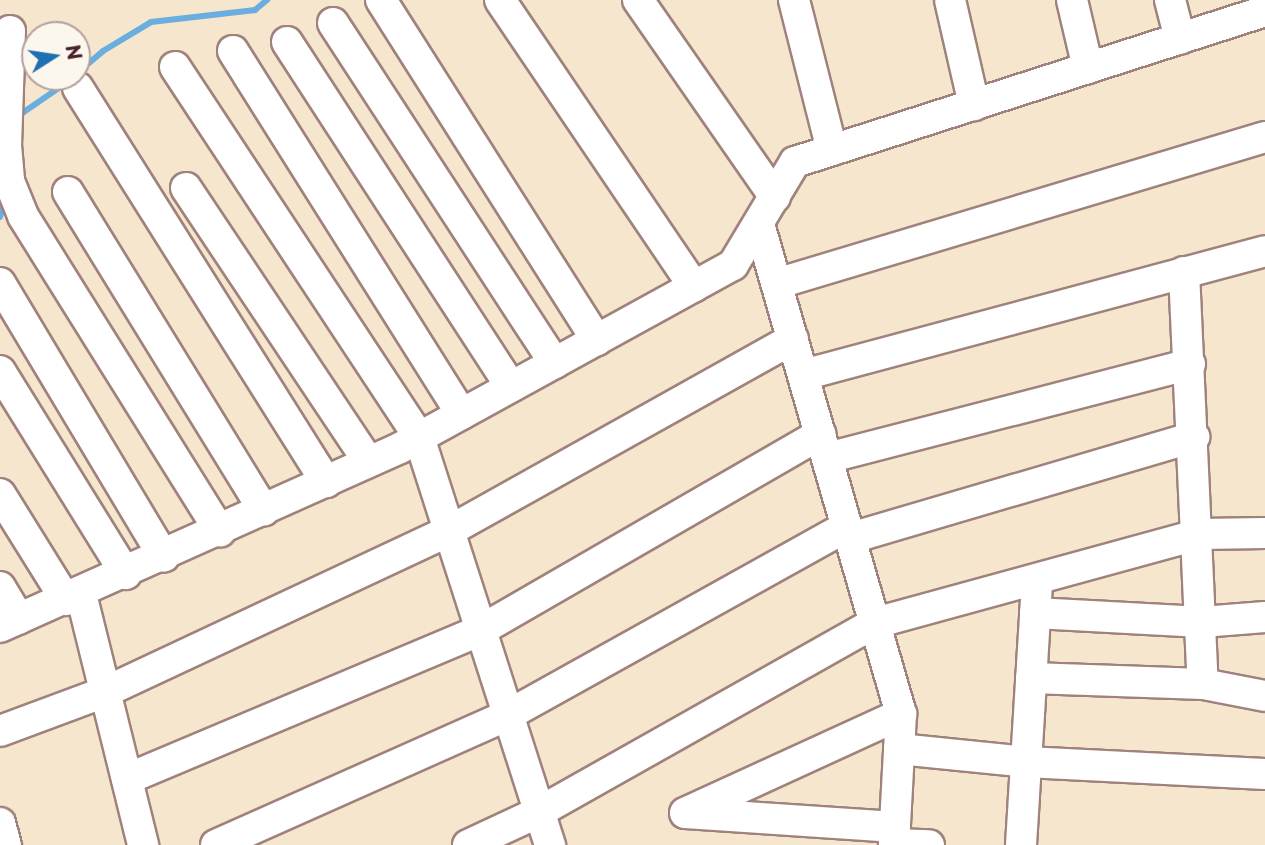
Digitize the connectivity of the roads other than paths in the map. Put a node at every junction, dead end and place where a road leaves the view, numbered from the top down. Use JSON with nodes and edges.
{"nodes":[{"id":1,"x":381,"y":0,"type":"edge"},
{"id":2,"x":500,"y":0,"type":"edge"},
{"id":3,"x":638,"y":0,"type":"edge"},
{"id":4,"x":794,"y":0,"type":"edge"},
{"id":5,"x":950,"y":0,"type":"edge"},
{"id":6,"x":1072,"y":0,"type":"edge"},
{"id":7,"x":1170,"y":0,"type":"edge"},
{"id":8,"x":1257,"y":9,"type":"edge"},
{"id":9,"x":333,"y":23,"type":"dead end"},
{"id":10,"x":10,"y":31,"type":"dead end"},
{"id":11,"x":1180,"y":39,"type":"junction"},
{"id":12,"x":288,"y":42,"type":"dead end"},
{"id":13,"x":233,"y":51,"type":"dead end"},
{"id":14,"x":175,"y":67,"type":"dead end"},
{"id":15,"x":1088,"y":68,"type":"junction"},
{"id":16,"x":80,"y":91,"type":"edge"},
{"id":17,"x":974,"y":105,"type":"junction"},
{"id":18,"x":1265,"y":137,"type":"edge"},
{"id":19,"x":832,"y":150,"type":"junction"},
{"id":20,"x":186,"y":188,"type":"dead end"},
{"id":21,"x":68,"y":192,"type":"dead end"},
{"id":22,"x":775,"y":197,"type":"junction"},
{"id":23,"x":760,"y":224,"type":"junction"},
{"id":24,"x":1265,"y":250,"type":"edge"},
{"id":25,"x":1184,"y":272,"type":"junction"},
{"id":26,"x":0,"y":283,"type":"edge"},
{"id":27,"x":779,"y":283,"type":"junction"},
{"id":28,"x":694,"y":287,"type":"junction"},
{"id":29,"x":793,"y":339,"type":"junction"},
{"id":30,"x":597,"y":340,"type":"junction"},
{"id":31,"x":555,"y":363,"type":"junction"},
{"id":32,"x":1190,"y":363,"type":"junction"},
{"id":33,"x":0,"y":371,"type":"edge"},
{"id":34,"x":803,"y":375,"type":"junction"},
{"id":35,"x":512,"y":387,"type":"junction"},
{"id":36,"x":462,"y":414,"type":"junction"},
{"id":37,"x":1194,"y":437,"type":"junction"},
{"id":38,"x":419,"y":438,"type":"junction"},
{"id":39,"x":824,"y":446,"type":"junction"},
{"id":40,"x":369,"y":462,"type":"junction"},
{"id":41,"x":326,"y":482,"type":"junction"},
{"id":42,"x":0,"y":494,"type":"edge"},
{"id":43,"x":264,"y":510,"type":"junction"},
{"id":44,"x":220,"y":531,"type":"junction"},
{"id":45,"x":449,"y":531,"type":"junction"},
{"id":46,"x":849,"y":532,"type":"junction"},
{"id":47,"x":1265,"y":533,"type":"edge"},
{"id":48,"x":1200,"y":534,"type":"junction"},
{"id":49,"x":164,"y":557,"type":"junction"},
{"id":50,"x":126,"y":574,"type":"junction"},
{"id":51,"x":1037,"y":582,"type":"junction"},
{"id":52,"x":0,"y":587,"type":"edge"},
{"id":53,"x":74,"y":597,"type":"junction"},
{"id":54,"x":1035,"y":613,"type":"junction"},
{"id":55,"x":1265,"y":617,"type":"edge"},
{"id":56,"x":1202,"y":622,"type":"junction"},
{"id":57,"x":10,"y":623,"type":"edge"},
{"id":58,"x":874,"y":624,"type":"junction"},
{"id":59,"x":481,"y":630,"type":"junction"},
{"id":60,"x":1031,"y":678,"type":"junction"},
{"id":61,"x":1203,"y":684,"type":"junction"},
{"id":62,"x":105,"y":692,"type":"junction"},
{"id":63,"x":1265,"y":696,"type":"edge"},
{"id":64,"x":901,"y":714,"type":"junction"},
{"id":65,"x":508,"y":715,"type":"junction"},
{"id":66,"x":0,"y":732,"type":"edge"},
{"id":67,"x":899,"y":749,"type":"junction"},
{"id":68,"x":1026,"y":762,"type":"junction"},
{"id":69,"x":1265,"y":774,"type":"edge"},
{"id":70,"x":127,"y":779,"type":"junction"},
{"id":71,"x":539,"y":812,"type":"junction"},
{"id":72,"x":0,"y":823,"type":"edge"},
{"id":73,"x":894,"y":838,"type":"edge"},
{"id":74,"x":6,"y":845,"type":"edge"},
{"id":75,"x":143,"y":845,"type":"edge"},
{"id":76,"x":216,"y":845,"type":"edge"},
{"id":77,"x":468,"y":845,"type":"edge"},
{"id":78,"x":550,"y":845,"type":"edge"},
{"id":79,"x":929,"y":845,"type":"edge"},
{"id":80,"x":1021,"y":845,"type":"edge"}],
"edges":[{"from":1,"to":30,"type":"street"},
{"from":2,"to":28,"type":"street"},
{"from":3,"to":22,"type":"street"},
{"from":4,"to":19,"type":"street"},
{"from":5,"to":17,"type":"street"},
{"from":6,"to":15,"type":"street"},
{"from":7,"to":11,"type":"street"},
{"from":8,"to":11,"type":"street"},
{"from":9,"to":31,"type":"street"},
{"from":10,"to":44,"type":"street"},
{"from":11,"to":15,"type":"street"},
{"from":12,"to":35,"type":"street"},
{"from":13,"to":36,"type":"street"},
{"from":14,"to":38,"type":"street"},
{"from":15,"to":17,"type":"street"},
{"from":16,"to":41,"type":"street"},
{"from":17,"to":19,"type":"street"},
{"from":18,"to":27,"type":"street"},
{"from":19,"to":22,"type":"street"},
{"from":20,"to":40,"type":"street"},
{"from":21,"to":43,"type":"street"},
{"from":22,"to":23,"type":"street"},
{"from":23,"to":27,"type":"street"},
{"from":23,"to":28,"type":"street"},
{"from":24,"to":25,"type":"street"},
{"from":25,"to":32,"type":"street"},
{"from":25,"to":34,"type":"street"},
{"from":26,"to":49,"type":"street"},
{"from":27,"to":29,"type":"street"},
{"from":28,"to":30,"type":"street"},
{"from":29,"to":34,"type":"street"},
{"from":29,"to":45,"type":"street"},
{"from":30,"to":31,"type":"street"},
{"from":31,"to":35,"type":"street"},
{"from":32,"to":37,"type":"street"},
{"from":32,"to":39,"type":"street"},
{"from":33,"to":50,"type":"street"},
{"from":34,"to":39,"type":"street"},
{"from":35,"to":36,"type":"street"},
{"from":36,"to":38,"type":"street"},
{"from":37,"to":46,"type":"street"},
{"from":37,"to":48,"type":"street"},
{"from":38,"to":40,"type":"street"},
{"from":38,"to":45,"type":"street"},
{"from":39,"to":46,"type":"street"},
{"from":39,"to":59,"type":"street"},
{"from":40,"to":41,"type":"street"},
{"from":41,"to":43,"type":"street"},
{"from":42,"to":53,"type":"street"},
{"from":43,"to":44,"type":"street"},
{"from":44,"to":49,"type":"street"},
{"from":45,"to":59,"type":"street"},
{"from":45,"to":62,"type":"street"},
{"from":46,"to":58,"type":"street"},
{"from":46,"to":65,"type":"street"},
{"from":47,"to":48,"type":"street"},
{"from":48,"to":51,"type":"street"},
{"from":48,"to":56,"type":"street"},
{"from":49,"to":50,"type":"street"},
{"from":50,"to":53,"type":"street"},
{"from":51,"to":54,"type":"street"},
{"from":51,"to":58,"type":"street"},
{"from":52,"to":57,"type":"street"},
{"from":53,"to":57,"type":"street"},
{"from":53,"to":62,"type":"street"},
{"from":54,"to":56,"type":"street"},
{"from":54,"to":60,"type":"street"},
{"from":55,"to":56,"type":"street"},
{"from":56,"to":61,"type":"street"},
{"from":58,"to":64,"type":"street"},
{"from":58,"to":71,"type":"street"},
{"from":59,"to":65,"type":"street"},
{"from":59,"to":70,"type":"street"},
{"from":60,"to":61,"type":"street"},
{"from":60,"to":68,"type":"street"},
{"from":61,"to":63,"type":"street"},
{"from":62,"to":66,"type":"street"},
{"from":62,"to":70,"type":"street"},
{"from":64,"to":67,"type":"street"},
{"from":64,"to":73,"type":"street"},
{"from":65,"to":71,"type":"street"},
{"from":65,"to":76,"type":"street"},
{"from":67,"to":68,"type":"street"},
{"from":67,"to":73,"type":"street"},
{"from":68,"to":69,"type":"street"},
{"from":68,"to":80,"type":"street"},
{"from":70,"to":75,"type":"street"},
{"from":71,"to":77,"type":"street"},
{"from":71,"to":78,"type":"street"},
{"from":72,"to":74,"type":"street"},
{"from":73,"to":79,"type":"street"}]}
